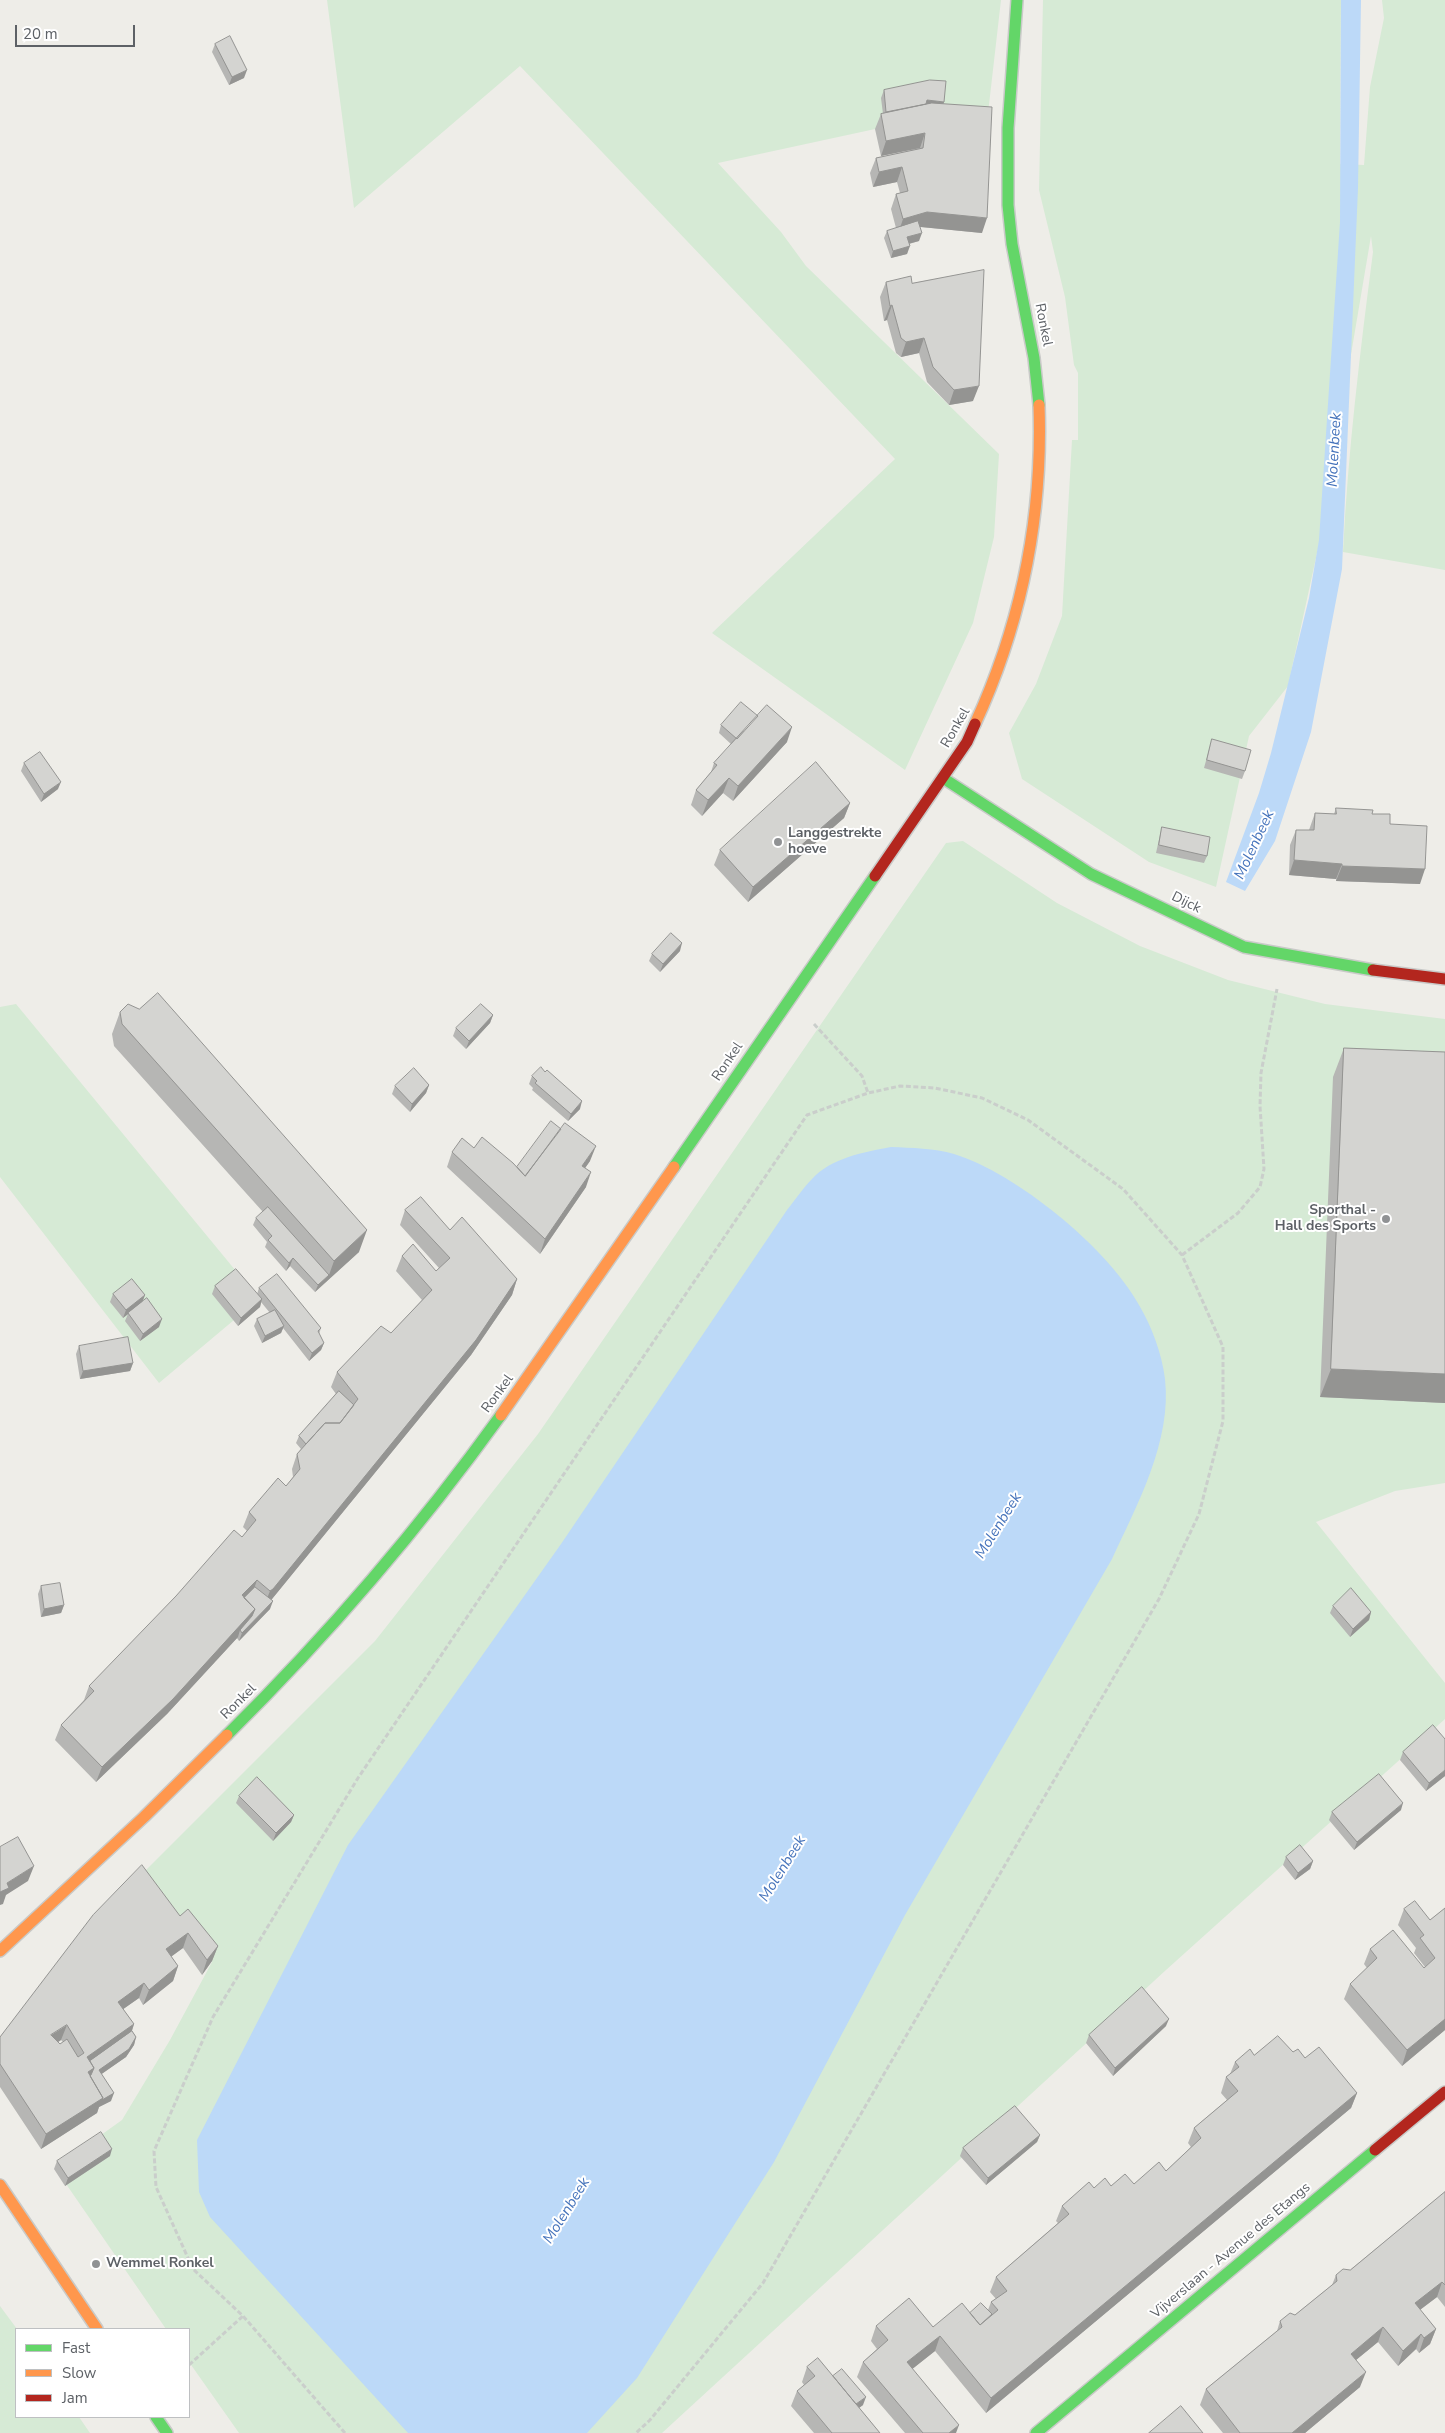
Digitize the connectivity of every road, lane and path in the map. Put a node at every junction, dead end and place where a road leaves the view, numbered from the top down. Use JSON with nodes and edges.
{"nodes":[{"id":1,"x":1017,"y":0,"type":"edge"},
{"id":2,"x":943,"y":778,"type":"junction"},
{"id":3,"x":1284,"y":954,"type":"junction"},
{"id":4,"x":1445,"y":979,"type":"edge"},
{"id":5,"x":790,"y":998,"type":"junction"},
{"id":6,"x":868,"y":1093,"type":"junction"},
{"id":7,"x":1182,"y":1255,"type":"junction"},
{"id":8,"x":0,"y":1951,"type":"edge"},
{"id":9,"x":1445,"y":2092,"type":"edge"},
{"id":10,"x":0,"y":2185,"type":"edge"},
{"id":11,"x":243,"y":2316,"type":"junction"},
{"id":12,"x":96,"y":2328,"type":"edge"},
{"id":13,"x":190,"y":2364,"type":"edge"},
{"id":14,"x":157,"y":2418,"type":"edge"},
{"id":15,"x":167,"y":2433,"type":"edge"},
{"id":16,"x":345,"y":2433,"type":"edge"},
{"id":17,"x":636,"y":2433,"type":"edge"},
{"id":18,"x":1036,"y":2433,"type":"edge"}],
"edges":[{"from":1,"to":2,"type":"street","name":"Ronkel"},
{"from":2,"to":3,"type":"street","name":"Dijck"},
{"from":2,"to":5,"type":"street","name":"Ronkel"},
{"from":3,"to":4,"type":"street","name":"Dijck"},
{"from":3,"to":7,"type":"path"},
{"from":5,"to":6,"type":"path"},
{"from":5,"to":8,"type":"street","name":"Ronkel"},
{"from":6,"to":7,"type":"path"},
{"from":6,"to":11,"type":"path"},
{"from":7,"to":17,"type":"path"},
{"from":9,"to":18,"type":"street","name":"Vijverslaan - Avenue des Etangs"},
{"from":10,"to":12,"type":"street"},
{"from":11,"to":13,"type":"path"},
{"from":11,"to":16,"type":"path"},
{"from":14,"to":15,"type":"street"}]}
